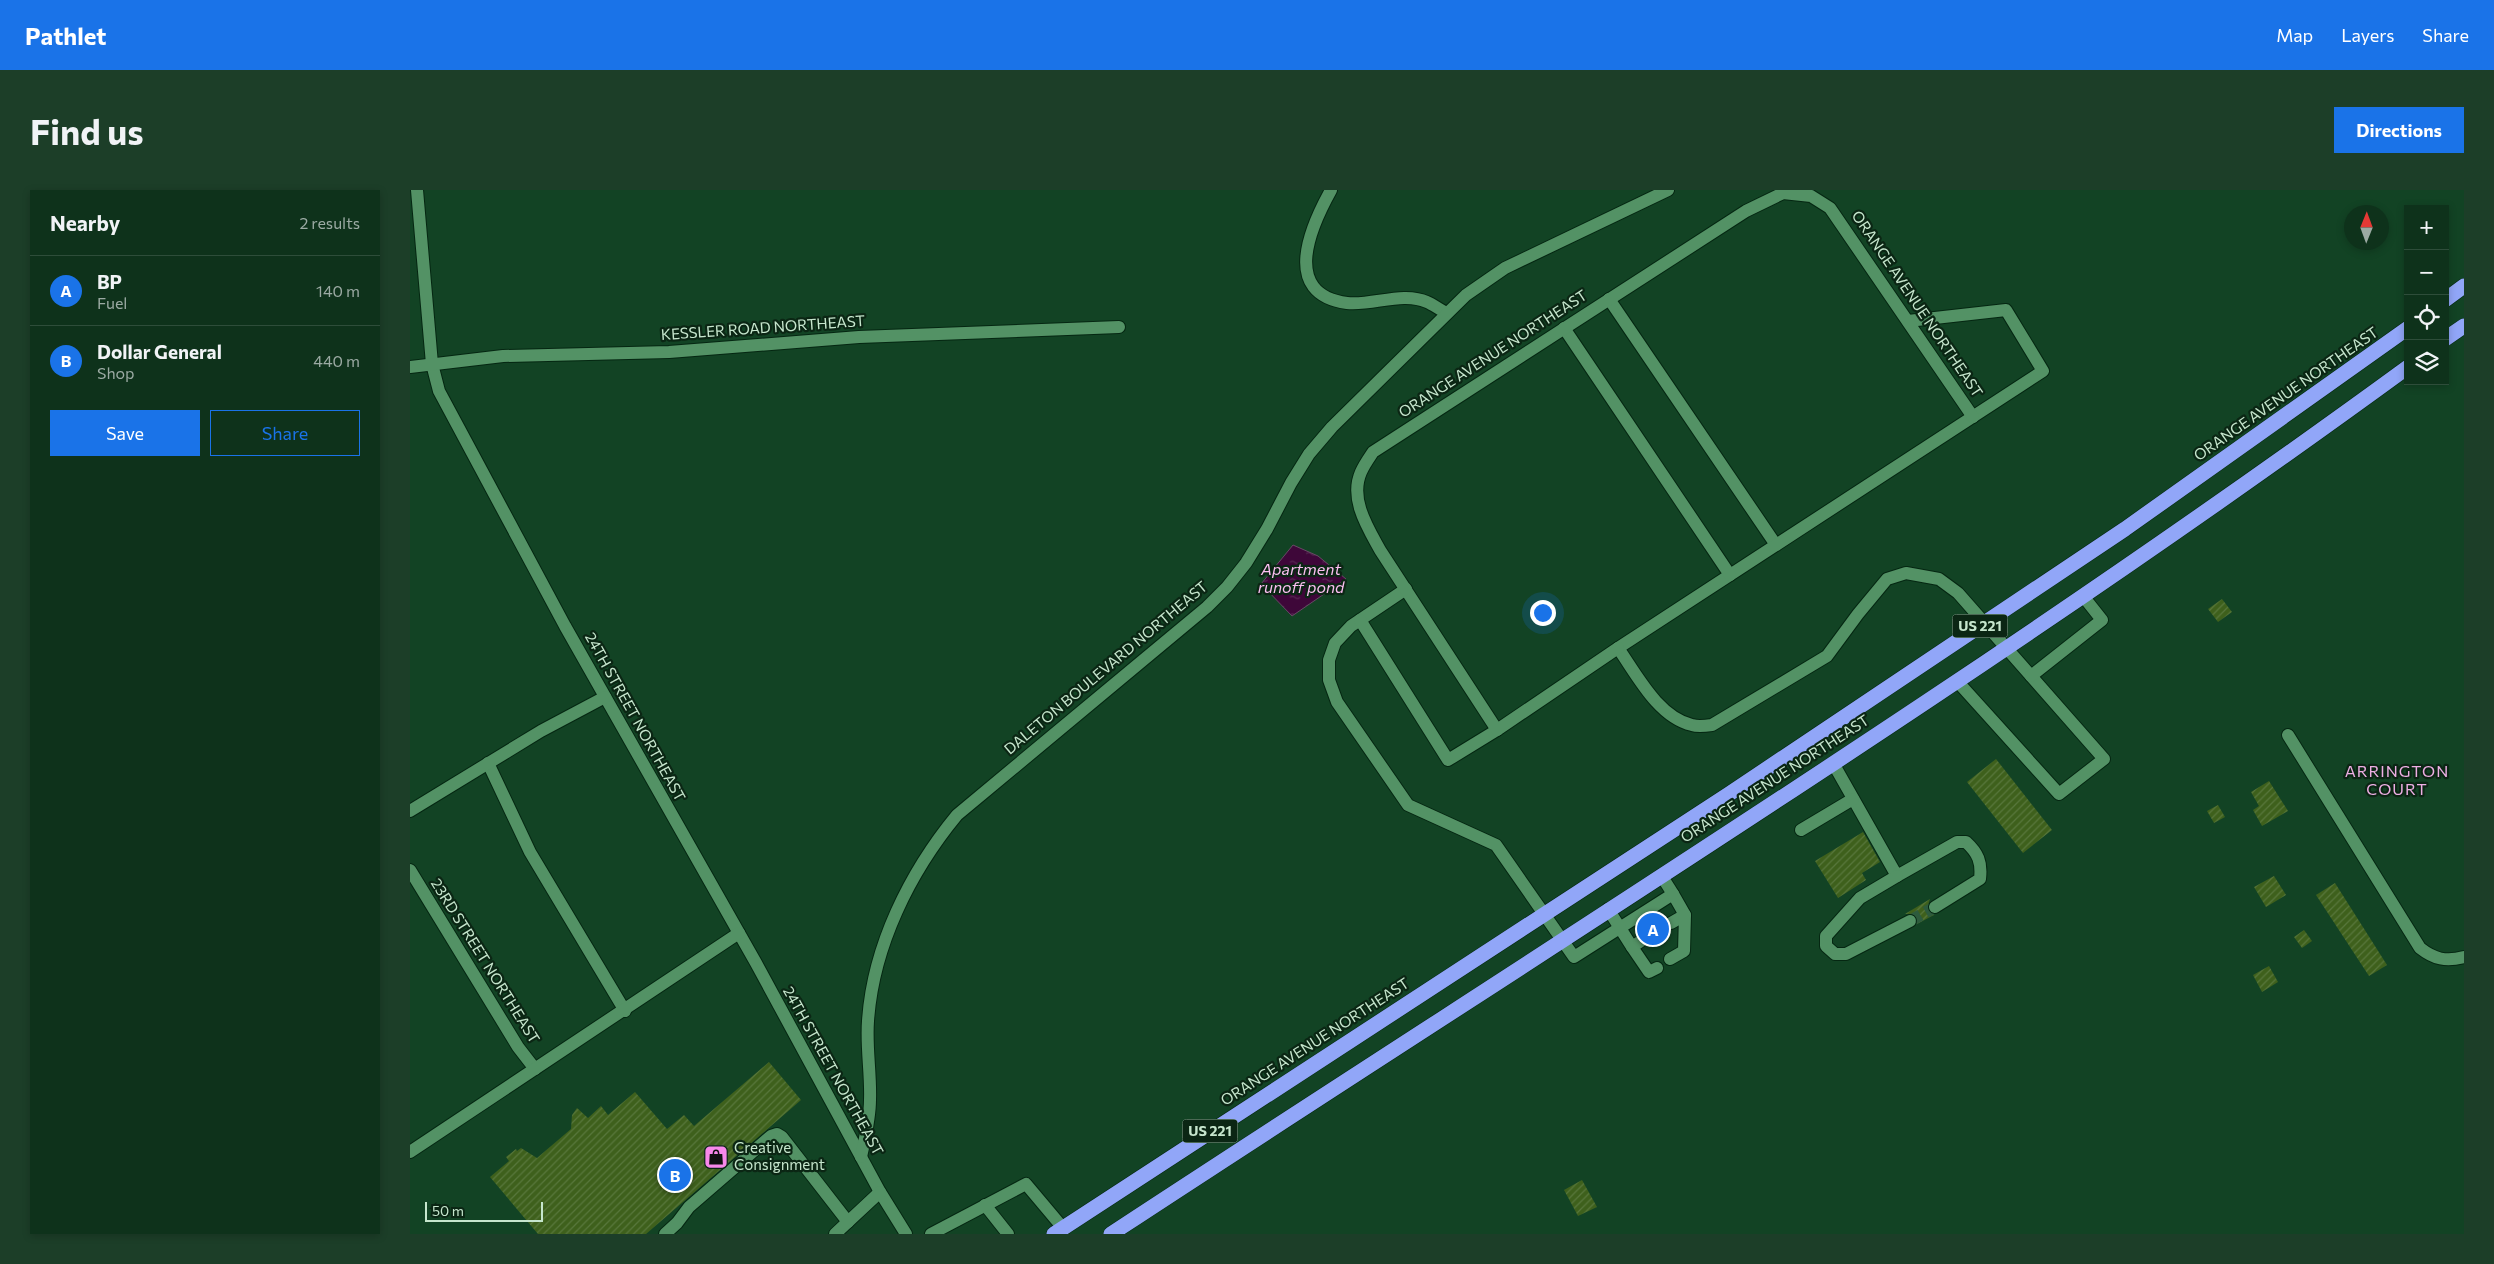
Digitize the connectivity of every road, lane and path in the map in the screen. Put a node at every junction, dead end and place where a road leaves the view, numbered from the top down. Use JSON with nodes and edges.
{"nodes":[{"id":1,"x":417,"y":190,"type":"edge"},
{"id":2,"x":1331,"y":190,"type":"edge"},
{"id":3,"x":1668,"y":190,"type":"edge"},
{"id":4,"x":2464,"y":286,"type":"edge"},
{"id":5,"x":2449,"y":297,"type":"edge"},
{"id":6,"x":1610,"y":299,"type":"junction"},
{"id":7,"x":1447,"y":313,"type":"junction"},
{"id":8,"x":1908,"y":320,"type":"junction"},
{"id":9,"x":2464,"y":326,"type":"edge"},
{"id":10,"x":1119,"y":327,"type":"dead end"},
{"id":11,"x":1564,"y":328,"type":"junction"},
{"id":12,"x":2404,"y":331,"type":"edge"},
{"id":13,"x":2449,"y":336,"type":"edge"},
{"id":14,"x":432,"y":364,"type":"junction"},
{"id":15,"x":410,"y":367,"type":"edge"},
{"id":16,"x":2404,"y":370,"type":"edge"},
{"id":17,"x":1972,"y":417,"type":"junction"},
{"id":18,"x":1776,"y":545,"type":"junction"},
{"id":19,"x":1730,"y":575,"type":"junction"},
{"id":20,"x":1406,"y":589,"type":"junction"},
{"id":21,"x":2084,"y":596,"type":"junction"},
{"id":22,"x":1360,"y":620,"type":"junction"},
{"id":23,"x":1985,"y":622,"type":"junction"},
{"id":24,"x":1618,"y":648,"type":"junction"},
{"id":25,"x":2008,"y":648,"type":"junction"},
{"id":26,"x":2030,"y":676,"type":"junction"},
{"id":27,"x":1957,"y":681,"type":"junction"},
{"id":28,"x":605,"y":696,"type":"junction"},
{"id":29,"x":1497,"y":730,"type":"junction"},
{"id":30,"x":2288,"y":735,"type":"dead end"},
{"id":31,"x":488,"y":763,"type":"junction"},
{"id":32,"x":1833,"y":763,"type":"junction"},
{"id":33,"x":1853,"y":799,"type":"junction"},
{"id":34,"x":410,"y":811,"type":"edge"},
{"id":35,"x":1801,"y":830,"type":"dead end"},
{"id":36,"x":410,"y":870,"type":"edge"},
{"id":37,"x":1660,"y":875,"type":"junction"},
{"id":38,"x":1897,"y":876,"type":"junction"},
{"id":39,"x":1673,"y":894,"type":"junction"},
{"id":40,"x":1935,"y":907,"type":"tunnel mouth"},
{"id":41,"x":1608,"y":909,"type":"junction"},
{"id":42,"x":1544,"y":913,"type":"junction"},
{"id":43,"x":1686,"y":914,"type":"junction"},
{"id":44,"x":1910,"y":921,"type":"tunnel mouth"},
{"id":45,"x":1671,"y":923,"type":"tunnel mouth"},
{"id":46,"x":1620,"y":928,"type":"junction"},
{"id":47,"x":739,"y":933,"type":"junction"},
{"id":48,"x":1562,"y":939,"type":"junction"},
{"id":49,"x":2464,"y":957,"type":"edge"},
{"id":50,"x":1670,"y":959,"type":"dead end"},
{"id":51,"x":1657,"y":968,"type":"dead end"},
{"id":52,"x":625,"y":1011,"type":"junction"},
{"id":53,"x":535,"y":1068,"type":"junction"},
{"id":54,"x":410,"y":1152,"type":"edge"},
{"id":55,"x":861,"y":1157,"type":"junction"},
{"id":56,"x":880,"y":1192,"type":"junction"},
{"id":57,"x":985,"y":1204,"type":"junction"},
{"id":58,"x":848,"y":1222,"type":"junction"},
{"id":59,"x":1059,"y":1231,"type":"edge"},
{"id":60,"x":665,"y":1234,"type":"edge"},
{"id":61,"x":835,"y":1234,"type":"edge"},
{"id":62,"x":906,"y":1234,"type":"edge"},
{"id":63,"x":931,"y":1234,"type":"edge"},
{"id":64,"x":1008,"y":1234,"type":"edge"},
{"id":65,"x":1111,"y":1234,"type":"edge"}],
"edges":[{"from":1,"to":14,"type":"street","name":"24TH STREET NORTHEAST"},
{"from":2,"to":7,"type":"street"},
{"from":3,"to":7,"type":"street","name":"DALETON BOULEVARD NORTHEAST"},
{"from":4,"to":5,"type":"highway"},
{"from":6,"to":8,"type":"street","name":"ORANGE AVENUE NORTHEAST"},
{"from":6,"to":11,"type":"street","name":"ORANGE AVENUE NORTHEAST"},
{"from":6,"to":18,"type":"street"},
{"from":7,"to":55,"type":"street","name":"DALETON BOULEVARD NORTHEAST"},
{"from":8,"to":17,"type":"street","name":"ORANGE AVENUE NORTHEAST"},
{"from":8,"to":17,"type":"street"},
{"from":9,"to":13,"type":"highway"},
{"from":10,"to":14,"type":"street","name":"KESSLER ROAD NORTHEAST"},
{"from":11,"to":19,"type":"street"},
{"from":11,"to":20,"type":"street","name":"ORANGE AVENUE NORTHEAST"},
{"from":12,"to":23,"type":"highway","name":"ORANGE AVENUE NORTHEAST","number":"US 221"},
{"from":14,"to":15,"type":"street","name":"KESSLER ROAD NORTHEAST"},
{"from":14,"to":28,"type":"street","name":"24TH STREET NORTHEAST"},
{"from":16,"to":21,"type":"highway","name":"ORANGE AVENUE NORTHEAST","number":"US 221"},
{"from":17,"to":18,"type":"street","name":"ORANGE AVENUE NORTHEAST"},
{"from":18,"to":19,"type":"street","name":"ORANGE AVENUE NORTHEAST"},
{"from":19,"to":24,"type":"street","name":"ORANGE AVENUE NORTHEAST"},
{"from":20,"to":22,"type":"street"},
{"from":20,"to":29,"type":"street","name":"ORANGE AVENUE NORTHEAST"},
{"from":21,"to":25,"type":"highway","name":"ORANGE AVENUE NORTHEAST","number":"US 221"},
{"from":21,"to":26,"type":"street"},
{"from":22,"to":29,"type":"street"},
{"from":22,"to":42,"type":"street"},
{"from":23,"to":24,"type":"street"},
{"from":23,"to":25,"type":"street"},
{"from":23,"to":42,"type":"highway","name":"ORANGE AVENUE NORTHEAST","number":"US 221"},
{"from":24,"to":29,"type":"street","name":"ORANGE AVENUE NORTHEAST"},
{"from":25,"to":26,"type":"street"},
{"from":25,"to":27,"type":"highway","name":"ORANGE AVENUE NORTHEAST","number":"US 221"},
{"from":26,"to":27,"type":"street"},
{"from":27,"to":32,"type":"highway","name":"ORANGE AVENUE NORTHEAST","number":"US 221"},
{"from":28,"to":31,"type":"street"},
{"from":28,"to":47,"type":"street","name":"24TH STREET NORTHEAST"},
{"from":30,"to":49,"type":"street"},
{"from":31,"to":34,"type":"street"},
{"from":31,"to":52,"type":"street"},
{"from":32,"to":33,"type":"street"},
{"from":32,"to":37,"type":"highway","name":"ORANGE AVENUE NORTHEAST","number":"US 221"},
{"from":33,"to":35,"type":"street"},
{"from":33,"to":38,"type":"street"},
{"from":36,"to":53,"type":"street","name":"23RD STREET NORTHEAST"},
{"from":37,"to":39,"type":"street"},
{"from":37,"to":41,"type":"highway","name":"ORANGE AVENUE NORTHEAST","number":"US 221"},
{"from":38,"to":40,"type":"street"},
{"from":38,"to":44,"type":"street"},
{"from":39,"to":43,"type":"street"},
{"from":39,"to":46,"type":"street"},
{"from":41,"to":46,"type":"street"},
{"from":41,"to":48,"type":"highway","name":"ORANGE AVENUE NORTHEAST","number":"US 221"},
{"from":42,"to":48,"type":"street"},
{"from":42,"to":59,"type":"highway","name":"ORANGE AVENUE NORTHEAST","number":"US 221"},
{"from":43,"to":45,"type":"street"},
{"from":43,"to":50,"type":"street"},
{"from":46,"to":48,"type":"street"},
{"from":46,"to":51,"type":"street"},
{"from":47,"to":52,"type":"street"},
{"from":47,"to":55,"type":"street","name":"24TH STREET NORTHEAST"},
{"from":48,"to":65,"type":"highway","name":"ORANGE AVENUE NORTHEAST","number":"US 221"},
{"from":52,"to":53,"type":"street"},
{"from":53,"to":54,"type":"street"},
{"from":55,"to":56,"type":"street","name":"24TH STREET NORTHEAST"},
{"from":56,"to":58,"type":"street"},
{"from":56,"to":62,"type":"street","name":"24TH STREET NORTHEAST"},
{"from":57,"to":59,"type":"street"},
{"from":57,"to":63,"type":"street"},
{"from":57,"to":64,"type":"street"},
{"from":58,"to":60,"type":"street"},
{"from":58,"to":61,"type":"street"}]}
